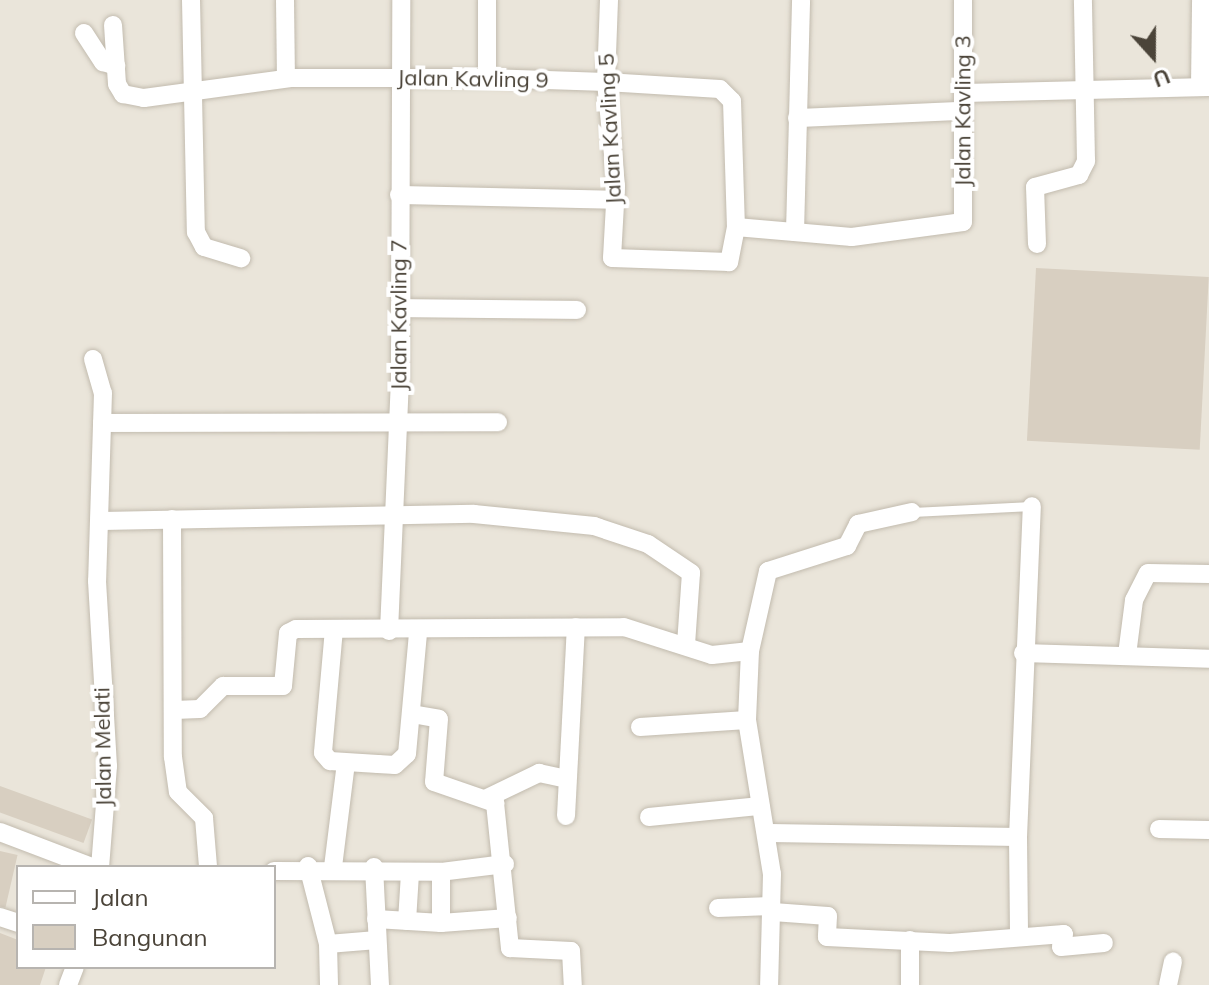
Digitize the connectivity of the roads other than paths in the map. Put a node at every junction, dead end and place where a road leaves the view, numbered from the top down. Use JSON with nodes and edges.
{"nodes":[{"id":1,"x":191,"y":0,"type":"edge"},
{"id":2,"x":285,"y":0,"type":"edge"},
{"id":3,"x":401,"y":0,"type":"edge"},
{"id":4,"x":487,"y":0,"type":"edge"},
{"id":5,"x":609,"y":0,"type":"edge"},
{"id":6,"x":801,"y":0,"type":"edge"},
{"id":7,"x":963,"y":0,"type":"edge"},
{"id":8,"x":1083,"y":0,"type":"edge"},
{"id":9,"x":1201,"y":0,"type":"edge"},
{"id":10,"x":113,"y":25,"type":"dead end"},
{"id":11,"x":84,"y":33,"type":"dead end"},
{"id":12,"x":116,"y":66,"type":"junction"},
{"id":13,"x":400,"y":77,"type":"junction"},
{"id":14,"x":286,"y":78,"type":"junction"},
{"id":15,"x":487,"y":78,"type":"junction"},
{"id":16,"x":606,"y":82,"type":"junction"},
{"id":17,"x":1082,"y":86,"type":"junction"},
{"id":18,"x":1204,"y":87,"type":"edge"},
{"id":19,"x":190,"y":92,"type":"junction"},
{"id":20,"x":962,"y":102,"type":"junction"},
{"id":21,"x":797,"y":118,"type":"junction"},
{"id":22,"x":399,"y":195,"type":"junction"},
{"id":23,"x":615,"y":200,"type":"junction"},
{"id":24,"x":736,"y":227,"type":"junction"},
{"id":25,"x":795,"y":232,"type":"junction"},
{"id":26,"x":1037,"y":244,"type":"dead end"},
{"id":27,"x":241,"y":258,"type":"dead end"},
{"id":28,"x":733,"y":258,"type":"joint"},
{"id":29,"x":400,"y":308,"type":"junction"},
{"id":30,"x":577,"y":310,"type":"dead end"},
{"id":31,"x":93,"y":359,"type":"dead end"},
{"id":32,"x":498,"y":422,"type":"dead end"},
{"id":33,"x":102,"y":423,"type":"junction"},
{"id":34,"x":398,"y":425,"type":"junction"},
{"id":35,"x":1032,"y":506,"type":"joint"},
{"id":36,"x":912,"y":512,"type":"joint"},
{"id":37,"x":397,"y":515,"type":"junction"},
{"id":38,"x":172,"y":519,"type":"junction"},
{"id":39,"x":102,"y":521,"type":"junction"},
{"id":40,"x":1209,"y":574,"type":"edge"},
{"id":41,"x":576,"y":627,"type":"junction"},
{"id":42,"x":334,"y":629,"type":"junction"},
{"id":43,"x":389,"y":631,"type":"junction"},
{"id":44,"x":418,"y":633,"type":"junction"},
{"id":45,"x":686,"y":645,"type":"junction"},
{"id":46,"x":750,"y":651,"type":"junction"},
{"id":47,"x":1023,"y":653,"type":"junction"},
{"id":48,"x":1127,"y":655,"type":"junction"},
{"id":49,"x":1209,"y":659,"type":"edge"},
{"id":50,"x":174,"y":710,"type":"junction"},
{"id":51,"x":412,"y":714,"type":"junction"},
{"id":52,"x":747,"y":720,"type":"junction"},
{"id":53,"x":640,"y":727,"type":"dead end"},
{"id":54,"x":346,"y":763,"type":"junction"},
{"id":55,"x":563,"y":778,"type":"junction"},
{"id":56,"x":487,"y":798,"type":"junction"},
{"id":57,"x":760,"y":806,"type":"junction"},
{"id":58,"x":566,"y":816,"type":"dead end"},
{"id":59,"x":649,"y":817,"type":"dead end"},
{"id":60,"x":1159,"y":829,"type":"dead end"},
{"id":61,"x":1209,"y":830,"type":"edge"},
{"id":62,"x":0,"y":832,"type":"edge"},
{"id":63,"x":770,"y":833,"type":"junction"},
{"id":64,"x":1018,"y":837,"type":"junction"},
{"id":65,"x":505,"y":864,"type":"junction"},
{"id":66,"x":87,"y":865,"type":"edge"},
{"id":67,"x":100,"y":865,"type":"edge"},
{"id":68,"x":208,"y":865,"type":"edge"},
{"id":69,"x":308,"y":866,"type":"junction"},
{"id":70,"x":333,"y":867,"type":"junction"},
{"id":71,"x":374,"y":867,"type":"junction"},
{"id":72,"x":276,"y":871,"type":"edge"},
{"id":73,"x":441,"y":872,"type":"junction"},
{"id":74,"x":410,"y":873,"type":"junction"},
{"id":75,"x":718,"y":908,"type":"dead end"},
{"id":76,"x":772,"y":909,"type":"junction"},
{"id":77,"x":508,"y":918,"type":"junction"},
{"id":78,"x":376,"y":919,"type":"junction"},
{"id":79,"x":407,"y":921,"type":"junction"},
{"id":80,"x":441,"y":923,"type":"junction"},
{"id":81,"x":1019,"y":937,"type":"junction"},
{"id":82,"x":377,"y":940,"type":"junction"},
{"id":83,"x":910,"y":940,"type":"junction"},
{"id":84,"x":1104,"y":943,"type":"dead end"},
{"id":85,"x":328,"y":944,"type":"junction"},
{"id":86,"x":1173,"y":962,"type":"dead end"},
{"id":87,"x":329,"y":985,"type":"edge"},
{"id":88,"x":380,"y":985,"type":"edge"},
{"id":89,"x":573,"y":985,"type":"edge"},
{"id":90,"x":769,"y":985,"type":"edge"},
{"id":91,"x":910,"y":985,"type":"edge"},
{"id":92,"x":1168,"y":985,"type":"edge"}],
"edges":[{"from":1,"to":19,"type":"street"},
{"from":2,"to":14,"type":"street"},
{"from":3,"to":13,"type":"street","name":"Jalan Kavling 7"},
{"from":4,"to":15,"type":"street"},
{"from":5,"to":16,"type":"street","name":"Jalan Kavling 5"},
{"from":6,"to":21,"type":"street"},
{"from":7,"to":20,"type":"street","name":"Jalan Kavling 3"},
{"from":8,"to":17,"type":"street"},
{"from":9,"to":18,"type":"street"},
{"from":10,"to":12,"type":"street","name":"Jalan Kavling 9"},
{"from":11,"to":12,"type":"street"},
{"from":12,"to":19,"type":"street","name":"Jalan Kavling 9"},
{"from":13,"to":14,"type":"street","name":"Jalan Kavling 9"},
{"from":13,"to":15,"type":"street","name":"Jalan Kavling 9"},
{"from":13,"to":22,"type":"street","name":"Jalan Kavling 7"},
{"from":14,"to":19,"type":"street","name":"Jalan Kavling 9"},
{"from":15,"to":16,"type":"street","name":"Jalan Kavling 9"},
{"from":16,"to":23,"type":"street","name":"Jalan Kavling 5"},
{"from":16,"to":24,"type":"street","name":"Jalan Kavling 9"},
{"from":17,"to":18,"type":"street"},
{"from":17,"to":20,"type":"street"},
{"from":17,"to":26,"type":"street"},
{"from":19,"to":27,"type":"street"},
{"from":20,"to":21,"type":"street"},
{"from":20,"to":25,"type":"street","name":"Jalan Kavling 3"},
{"from":21,"to":25,"type":"street"},
{"from":22,"to":23,"type":"street"},
{"from":22,"to":29,"type":"street","name":"Jalan Kavling 7"},
{"from":23,"to":28,"type":"street","name":"Jalan Kavling 5"},
{"from":24,"to":25,"type":"street"},
{"from":24,"to":28,"type":"street","name":"Jalan Kavling 9"},
{"from":29,"to":30,"type":"street"},
{"from":29,"to":34,"type":"street","name":"Jalan Kavling 7"},
{"from":31,"to":33,"type":"street","name":"Jalan Melati"},
{"from":32,"to":34,"type":"street"},
{"from":33,"to":34,"type":"street"},
{"from":33,"to":39,"type":"street","name":"Jalan Melati"},
{"from":34,"to":37,"type":"street","name":"Jalan Kavling 7"},
{"from":35,"to":36,"type":"lane"},
{"from":35,"to":47,"type":"street"},
{"from":36,"to":46,"type":"street"},
{"from":37,"to":38,"type":"street"},
{"from":37,"to":43,"type":"street","name":"Jalan Kavling 7"},
{"from":37,"to":45,"type":"street"},
{"from":38,"to":39,"type":"street"},
{"from":38,"to":50,"type":"street"},
{"from":39,"to":67,"type":"street","name":"Jalan Melati"},
{"from":40,"to":48,"type":"street"},
{"from":41,"to":44,"type":"street"},
{"from":41,"to":45,"type":"street"},
{"from":41,"to":55,"type":"street"},
{"from":42,"to":43,"type":"street"},
{"from":42,"to":50,"type":"street"},
{"from":42,"to":54,"type":"street"},
{"from":43,"to":44,"type":"street"},
{"from":44,"to":51,"type":"street"},
{"from":45,"to":46,"type":"street"},
{"from":46,"to":52,"type":"street"},
{"from":47,"to":48,"type":"street"},
{"from":47,"to":64,"type":"street"},
{"from":48,"to":49,"type":"street"},
{"from":50,"to":68,"type":"street"},
{"from":51,"to":54,"type":"street"},
{"from":51,"to":56,"type":"street"},
{"from":52,"to":53,"type":"street"},
{"from":52,"to":57,"type":"street"},
{"from":54,"to":70,"type":"street"},
{"from":55,"to":56,"type":"street"},
{"from":55,"to":58,"type":"street"},
{"from":56,"to":65,"type":"street"},
{"from":57,"to":59,"type":"street"},
{"from":57,"to":63,"type":"street"},
{"from":60,"to":61,"type":"street"},
{"from":62,"to":66,"type":"street"},
{"from":63,"to":64,"type":"street"},
{"from":63,"to":76,"type":"street"},
{"from":64,"to":81,"type":"street"},
{"from":65,"to":73,"type":"street"},
{"from":65,"to":77,"type":"street"},
{"from":69,"to":70,"type":"street"},
{"from":69,"to":72,"type":"street"},
{"from":69,"to":85,"type":"street"},
{"from":70,"to":71,"type":"street"},
{"from":71,"to":74,"type":"street"},
{"from":71,"to":78,"type":"street"},
{"from":73,"to":74,"type":"street"},
{"from":73,"to":80,"type":"street"},
{"from":74,"to":79,"type":"street"},
{"from":75,"to":76,"type":"street"},
{"from":76,"to":83,"type":"street"},
{"from":76,"to":90,"type":"street"},
{"from":77,"to":80,"type":"street"},
{"from":77,"to":89,"type":"street"},
{"from":78,"to":79,"type":"street"},
{"from":78,"to":82,"type":"street"},
{"from":79,"to":80,"type":"street"},
{"from":81,"to":83,"type":"street"},
{"from":81,"to":84,"type":"street"},
{"from":82,"to":85,"type":"street"},
{"from":82,"to":88,"type":"street"},
{"from":83,"to":91,"type":"street"},
{"from":85,"to":87,"type":"street"},
{"from":86,"to":92,"type":"street"}]}
